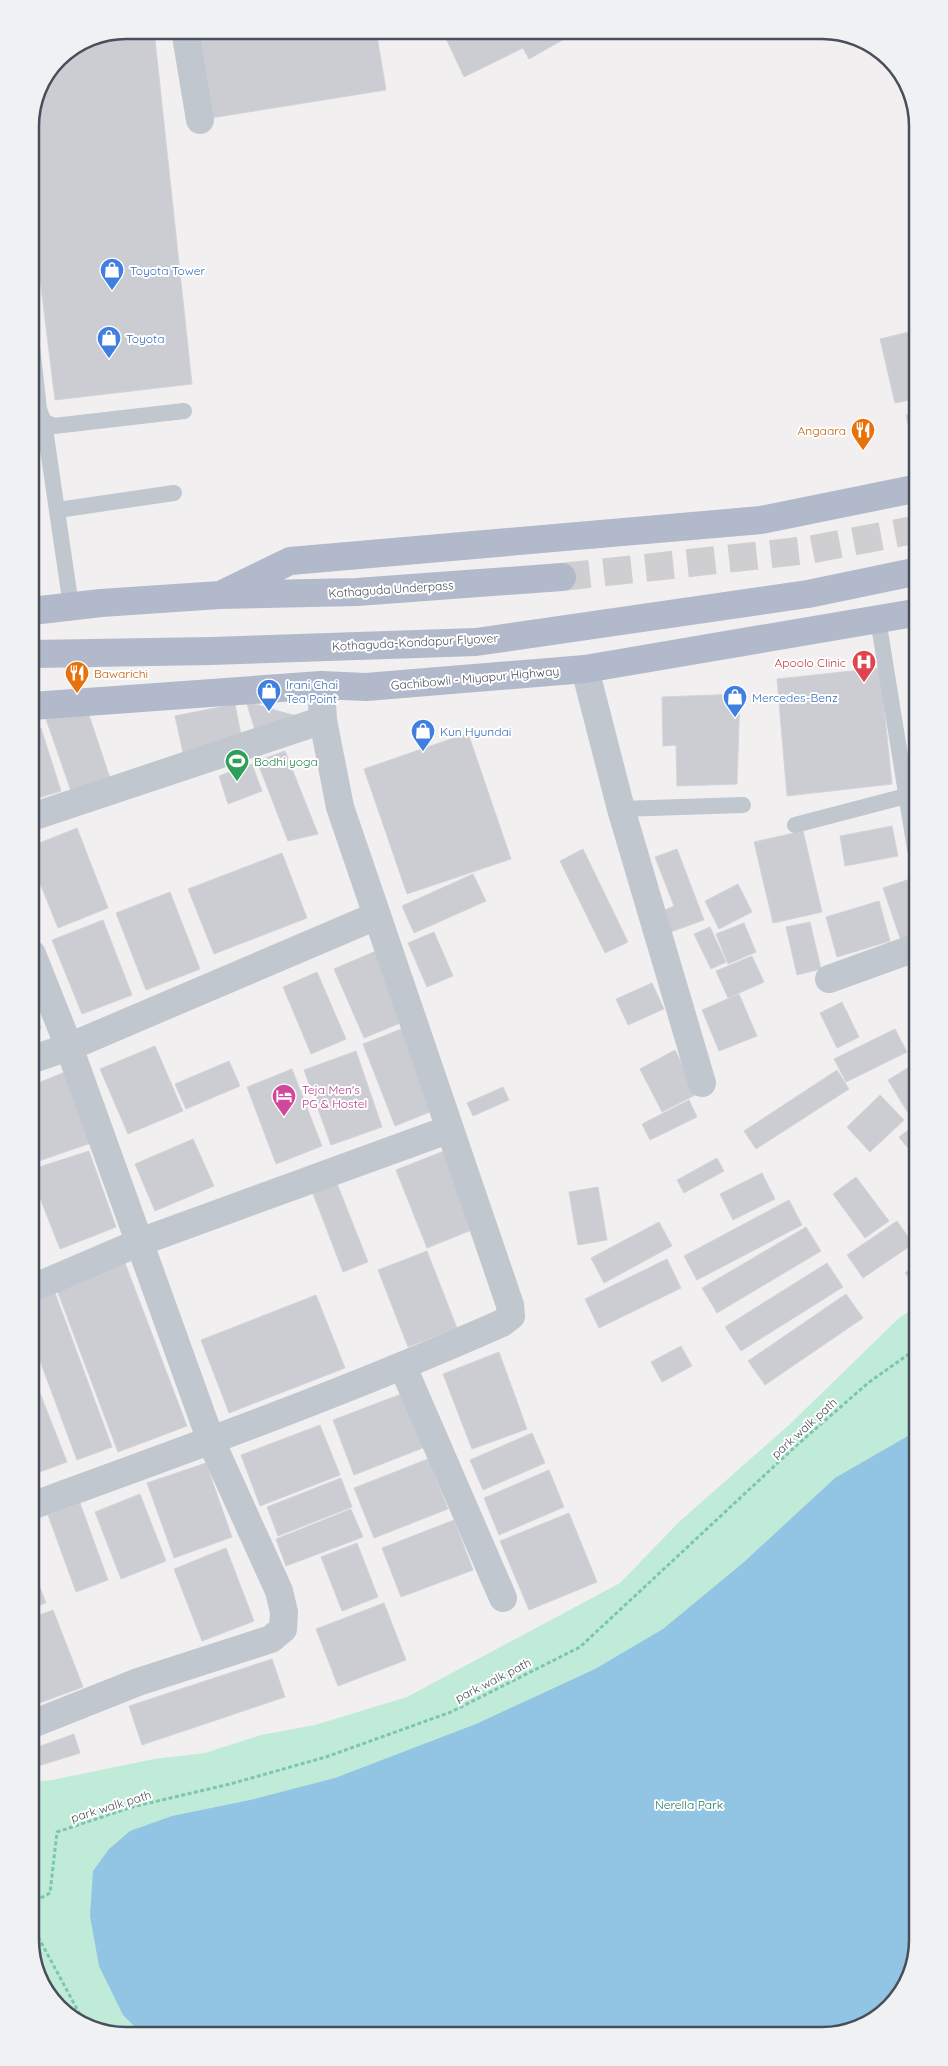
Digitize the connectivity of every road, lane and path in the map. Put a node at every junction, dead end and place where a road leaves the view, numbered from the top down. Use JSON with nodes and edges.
{"nodes":[{"id":1,"x":186,"y":39,"type":"edge"},
{"id":2,"x":200,"y":120,"type":"dead end"},
{"id":3,"x":39,"y":409,"type":"edge"},
{"id":4,"x":184,"y":411,"type":"dead end"},
{"id":5,"x":44,"y":422,"type":"junction"},
{"id":6,"x":909,"y":490,"type":"edge"},
{"id":7,"x":174,"y":493,"type":"dead end"},
{"id":8,"x":58,"y":510,"type":"junction"},
{"id":9,"x":909,"y":573,"type":"edge"},
{"id":10,"x":562,"y":577,"type":"tunnel mouth"},
{"id":11,"x":220,"y":595,"type":"junction"},
{"id":12,"x":71,"y":606,"type":"junction"},
{"id":13,"x":39,"y":610,"type":"edge"},
{"id":14,"x":909,"y":613,"type":"edge"},
{"id":15,"x":878,"y":619,"type":"junction"},
{"id":16,"x":39,"y":654,"type":"edge"},
{"id":17,"x":585,"y":669,"type":"junction"},
{"id":18,"x":322,"y":686,"type":"junction"},
{"id":19,"x":39,"y":706,"type":"edge"},
{"id":20,"x":323,"y":720,"type":"junction"},
{"id":21,"x":906,"y":796,"type":"junction"},
{"id":22,"x":743,"y":805,"type":"dead end"},
{"id":23,"x":622,"y":809,"type":"junction"},
{"id":24,"x":909,"y":814,"type":"edge"},
{"id":25,"x":39,"y":816,"type":"edge"},
{"id":26,"x":795,"y":825,"type":"dead end"},
{"id":27,"x":376,"y":916,"type":"junction"},
{"id":28,"x":909,"y":950,"type":"edge"},
{"id":29,"x":39,"y":972,"type":"edge"},
{"id":30,"x":829,"y":979,"type":"dead end"},
{"id":31,"x":69,"y":1047,"type":"junction"},
{"id":32,"x":39,"y":1057,"type":"edge"},
{"id":33,"x":702,"y":1083,"type":"dead end"},
{"id":34,"x":450,"y":1129,"type":"junction"},
{"id":35,"x":140,"y":1242,"type":"junction"},
{"id":36,"x":39,"y":1285,"type":"edge"},
{"id":37,"x":909,"y":1354,"type":"edge"},
{"id":38,"x":403,"y":1367,"type":"junction"},
{"id":39,"x":211,"y":1441,"type":"junction"},
{"id":40,"x":39,"y":1503,"type":"edge"},
{"id":41,"x":503,"y":1598,"type":"dead end"},
{"id":42,"x":39,"y":1721,"type":"edge"},
{"id":43,"x":39,"y":1899,"type":"edge"},
{"id":44,"x":39,"y":1938,"type":"edge"},
{"id":45,"x":79,"y":2013,"type":"edge"}],
"edges":[{"from":1,"to":2,"type":"street"},
{"from":3,"to":5,"type":"lane"},
{"from":4,"to":5,"type":"lane"},
{"from":5,"to":8,"type":"lane"},
{"from":6,"to":11,"type":"main road"},
{"from":7,"to":8,"type":"lane"},
{"from":8,"to":12,"type":"lane"},
{"from":9,"to":16,"type":"main road","name":"Kothaguda-Kondapur Flyover"},
{"from":10,"to":11,"type":"main road","name":"Kothaguda Underpass"},
{"from":11,"to":12,"type":"main road"},
{"from":12,"to":13,"type":"main road"},
{"from":14,"to":15,"type":"main road","name":"Gachibowli - Miyapur Highway"},
{"from":15,"to":17,"type":"main road","name":"Gachibowli - Miyapur Highway"},
{"from":15,"to":21,"type":"lane"},
{"from":17,"to":18,"type":"main road","name":"Gachibowli - Miyapur Highway"},
{"from":17,"to":23,"type":"street"},
{"from":18,"to":19,"type":"main road","name":"Gachibowli - Miyapur Highway"},
{"from":18,"to":20,"type":"street"},
{"from":20,"to":25,"type":"street"},
{"from":20,"to":27,"type":"street"},
{"from":21,"to":24,"type":"lane"},
{"from":21,"to":26,"type":"lane"},
{"from":22,"to":23,"type":"lane"},
{"from":23,"to":33,"type":"street"},
{"from":27,"to":31,"type":"street"},
{"from":27,"to":34,"type":"street"},
{"from":28,"to":30,"type":"street"},
{"from":29,"to":31,"type":"street"},
{"from":31,"to":32,"type":"street"},
{"from":31,"to":35,"type":"street"},
{"from":34,"to":35,"type":"street"},
{"from":34,"to":38,"type":"street"},
{"from":35,"to":36,"type":"street"},
{"from":35,"to":39,"type":"street"},
{"from":37,"to":43,"type":"path","name":"park walk path"},
{"from":38,"to":39,"type":"street"},
{"from":38,"to":41,"type":"street"},
{"from":39,"to":40,"type":"street"},
{"from":39,"to":42,"type":"street"},
{"from":44,"to":45,"type":"path"}]}
